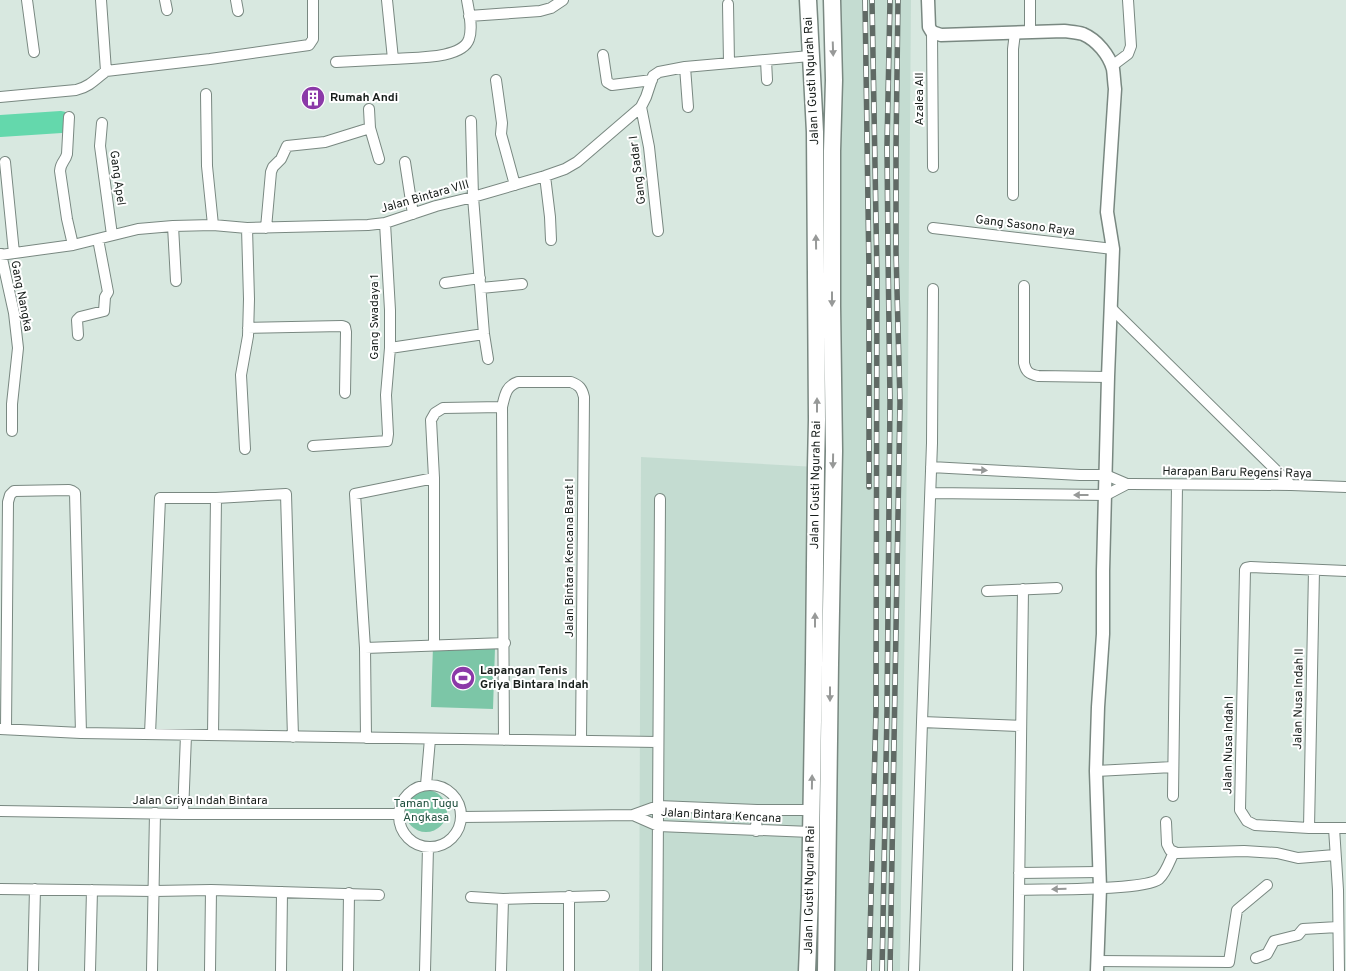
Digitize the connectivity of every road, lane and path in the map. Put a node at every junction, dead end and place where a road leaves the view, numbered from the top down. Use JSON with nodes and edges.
{"nodes":[{"id":1,"x":27,"y":0,"type":"edge"},
{"id":2,"x":101,"y":0,"type":"edge"},
{"id":3,"x":236,"y":0,"type":"edge"},
{"id":4,"x":312,"y":0,"type":"edge"},
{"id":5,"x":387,"y":0,"type":"edge"},
{"id":6,"x":467,"y":0,"type":"edge"},
{"id":7,"x":563,"y":0,"type":"edge"},
{"id":8,"x":808,"y":0,"type":"edge"},
{"id":9,"x":832,"y":0,"type":"edge"},
{"id":10,"x":928,"y":0,"type":"edge"},
{"id":11,"x":1030,"y":0,"type":"edge"},
{"id":12,"x":1128,"y":0,"type":"edge"},
{"id":13,"x":728,"y":4,"type":"dead end"},
{"id":14,"x":238,"y":11,"type":"dead end"},
{"id":15,"x":469,"y":16,"type":"junction"},
{"id":16,"x":932,"y":32,"type":"junction"},
{"id":17,"x":1015,"y":33,"type":"junction"},
{"id":18,"x":1030,"y":33,"type":"junction"},
{"id":19,"x":34,"y":52,"type":"dead end"},
{"id":20,"x":603,"y":55,"type":"dead end"},
{"id":21,"x":810,"y":56,"type":"junction"},
{"id":22,"x":393,"y":59,"type":"junction"},
{"id":23,"x":766,"y":60,"type":"junction"},
{"id":24,"x":336,"y":62,"type":"dead end"},
{"id":25,"x":729,"y":63,"type":"junction"},
{"id":26,"x":685,"y":66,"type":"junction"},
{"id":27,"x":1112,"y":66,"type":"junction"},
{"id":28,"x":106,"y":71,"type":"junction"},
{"id":29,"x":496,"y":80,"type":"dead end"},
{"id":30,"x":652,"y":80,"type":"junction"},
{"id":31,"x":767,"y":80,"type":"dead end"},
{"id":32,"x":206,"y":94,"type":"dead end"},
{"id":33,"x":0,"y":98,"type":"edge"},
{"id":34,"x":641,"y":107,"type":"junction"},
{"id":35,"x":688,"y":107,"type":"dead end"},
{"id":36,"x":368,"y":110,"type":"dead end"},
{"id":37,"x":69,"y":117,"type":"dead end"},
{"id":38,"x":471,"y":121,"type":"dead end"},
{"id":39,"x":102,"y":123,"type":"dead end"},
{"id":40,"x":370,"y":128,"type":"junction"},
{"id":41,"x":379,"y":159,"type":"dead end"},
{"id":42,"x":5,"y":162,"type":"dead end"},
{"id":43,"x":405,"y":162,"type":"dead end"},
{"id":44,"x":933,"y":167,"type":"dead end"},
{"id":45,"x":545,"y":176,"type":"junction"},
{"id":46,"x":515,"y":185,"type":"junction"},
{"id":47,"x":1013,"y":195,"type":"dead end"},
{"id":48,"x":473,"y":197,"type":"junction"},
{"id":49,"x":413,"y":214,"type":"junction"},
{"id":50,"x":385,"y":223,"type":"junction"},
{"id":51,"x":213,"y":225,"type":"junction"},
{"id":52,"x":173,"y":226,"type":"junction"},
{"id":53,"x":247,"y":228,"type":"junction"},
{"id":54,"x":266,"y":228,"type":"junction"},
{"id":55,"x":934,"y":228,"type":"dead end"},
{"id":56,"x":658,"y":231,"type":"dead end"},
{"id":57,"x":112,"y":235,"type":"junction"},
{"id":58,"x":98,"y":239,"type":"junction"},
{"id":59,"x":550,"y":240,"type":"dead end"},
{"id":60,"x":73,"y":245,"type":"junction"},
{"id":61,"x":1113,"y":249,"type":"junction"},
{"id":62,"x":14,"y":253,"type":"junction"},
{"id":63,"x":0,"y":254,"type":"edge"},
{"id":64,"x":176,"y":281,"type":"dead end"},
{"id":65,"x":480,"y":283,"type":"junction"},
{"id":66,"x":445,"y":284,"type":"dead end"},
{"id":67,"x":522,"y":284,"type":"dead end"},
{"id":68,"x":1024,"y":286,"type":"dead end"},
{"id":69,"x":933,"y":289,"type":"dead end"},
{"id":70,"x":1110,"y":307,"type":"junction"},
{"id":71,"x":248,"y":328,"type":"junction"},
{"id":72,"x":484,"y":334,"type":"junction"},
{"id":73,"x":78,"y":335,"type":"dead end"},
{"id":74,"x":390,"y":348,"type":"junction"},
{"id":75,"x":488,"y":358,"type":"dead end"},
{"id":76,"x":1108,"y":377,"type":"junction"},
{"id":77,"x":346,"y":394,"type":"dead end"},
{"id":78,"x":0,"y":404,"type":"edge"},
{"id":79,"x":12,"y":404,"type":"junction"},
{"id":80,"x":502,"y":407,"type":"junction"},
{"id":81,"x":12,"y":431,"type":"dead end"},
{"id":82,"x":313,"y":446,"type":"dead end"},
{"id":83,"x":246,"y":449,"type":"dead end"},
{"id":84,"x":932,"y":467,"type":"junction"},
{"id":85,"x":1106,"y":475,"type":"junction"},
{"id":86,"x":434,"y":478,"type":"junction"},
{"id":87,"x":1130,"y":484,"type":"junction"},
{"id":88,"x":1177,"y":485,"type":"junction"},
{"id":89,"x":1291,"y":485,"type":"junction"},
{"id":90,"x":1346,"y":487,"type":"edge"},
{"id":91,"x":931,"y":493,"type":"junction"},
{"id":92,"x":1106,"y":495,"type":"junction"},
{"id":93,"x":216,"y":498,"type":"junction"},
{"id":94,"x":660,"y":499,"type":"dead end"},
{"id":95,"x":4,"y":562,"type":"edge"},
{"id":96,"x":1314,"y":570,"type":"junction"},
{"id":97,"x":1346,"y":570,"type":"edge"},
{"id":98,"x":1057,"y":588,"type":"dead end"},
{"id":99,"x":1023,"y":589,"type":"junction"},
{"id":100,"x":987,"y":591,"type":"dead end"},
{"id":101,"x":505,"y":643,"type":"junction"},
{"id":102,"x":434,"y":645,"type":"junction"},
{"id":103,"x":365,"y":648,"type":"junction"},
{"id":104,"x":822,"y":664,"type":"junction"},
{"id":105,"x":922,"y":722,"type":"junction"},
{"id":106,"x":1021,"y":726,"type":"junction"},
{"id":107,"x":3,"y":729,"type":"edge"},
{"id":108,"x":80,"y":733,"type":"junction"},
{"id":109,"x":150,"y":734,"type":"junction"},
{"id":110,"x":186,"y":735,"type":"junction"},
{"id":111,"x":213,"y":735,"type":"junction"},
{"id":112,"x":293,"y":737,"type":"junction"},
{"id":113,"x":366,"y":738,"type":"junction"},
{"id":114,"x":430,"y":739,"type":"junction"},
{"id":115,"x":504,"y":740,"type":"junction"},
{"id":116,"x":581,"y":741,"type":"junction"},
{"id":117,"x":658,"y":742,"type":"junction"},
{"id":118,"x":1173,"y":767,"type":"junction"},
{"id":119,"x":1096,"y":771,"type":"junction"},
{"id":120,"x":426,"y":785,"type":"junction"},
{"id":121,"x":1173,"y":796,"type":"dead end"},
{"id":122,"x":658,"y":806,"type":"junction"},
{"id":123,"x":756,"y":810,"type":"junction"},
{"id":124,"x":812,"y":810,"type":"junction"},
{"id":125,"x":0,"y":811,"type":"edge"},
{"id":126,"x":156,"y":813,"type":"junction"},
{"id":127,"x":183,"y":814,"type":"junction"},
{"id":128,"x":399,"y":814,"type":"junction"},
{"id":129,"x":633,"y":815,"type":"junction"},
{"id":130,"x":461,"y":817,"type":"junction"},
{"id":131,"x":1166,"y":822,"type":"dead end"},
{"id":132,"x":658,"y":826,"type":"junction"},
{"id":133,"x":1309,"y":828,"type":"junction"},
{"id":134,"x":1334,"y":828,"type":"junction"},
{"id":135,"x":1346,"y":828,"type":"edge"},
{"id":136,"x":756,"y":831,"type":"junction"},
{"id":137,"x":811,"y":832,"type":"junction"},
{"id":138,"x":428,"y":847,"type":"junction"},
{"id":139,"x":1335,"y":850,"type":"junction"},
{"id":140,"x":1174,"y":852,"type":"junction"},
{"id":141,"x":1099,"y":872,"type":"junction"},
{"id":142,"x":1019,"y":873,"type":"junction"},
{"id":143,"x":1267,"y":885,"type":"dead end"},
{"id":144,"x":1100,"y":888,"type":"junction"},
{"id":145,"x":0,"y":889,"type":"edge"},
{"id":146,"x":35,"y":889,"type":"junction"},
{"id":147,"x":92,"y":890,"type":"junction"},
{"id":148,"x":211,"y":890,"type":"junction"},
{"id":149,"x":1019,"y":890,"type":"junction"},
{"id":150,"x":154,"y":891,"type":"junction"},
{"id":151,"x":282,"y":892,"type":"junction"},
{"id":152,"x":349,"y":893,"type":"junction"},
{"id":153,"x":380,"y":895,"type":"dead end"},
{"id":154,"x":569,"y":896,"type":"junction"},
{"id":155,"x":604,"y":896,"type":"dead end"},
{"id":156,"x":471,"y":897,"type":"dead end"},
{"id":157,"x":503,"y":899,"type":"junction"},
{"id":158,"x":1338,"y":927,"type":"junction"},
{"id":159,"x":1256,"y":958,"type":"dead end"},
{"id":160,"x":1097,"y":966,"type":"edge"},
{"id":161,"x":1228,"y":966,"type":"edge"},
{"id":162,"x":32,"y":971,"type":"edge"},
{"id":163,"x":90,"y":971,"type":"edge"},
{"id":164,"x":152,"y":971,"type":"edge"},
{"id":165,"x":210,"y":971,"type":"edge"},
{"id":166,"x":281,"y":971,"type":"edge"},
{"id":167,"x":348,"y":971,"type":"edge"},
{"id":168,"x":425,"y":971,"type":"edge"},
{"id":169,"x":501,"y":971,"type":"edge"},
{"id":170,"x":569,"y":971,"type":"edge"},
{"id":171,"x":657,"y":971,"type":"edge"},
{"id":172,"x":807,"y":971,"type":"edge"},
{"id":173,"x":826,"y":971,"type":"edge"},
{"id":174,"x":914,"y":971,"type":"edge"},
{"id":175,"x":1018,"y":971,"type":"edge"},
{"id":176,"x":1339,"y":971,"type":"edge"}],
"edges":[{"from":1,"to":19,"type":"street"},
{"from":2,"to":28,"type":"street"},
{"from":3,"to":14,"type":"street"},
{"from":4,"to":28,"type":"street"},
{"from":5,"to":22,"type":"street"},
{"from":6,"to":15,"type":"street"},
{"from":7,"to":15,"type":"street"},
{"from":8,"to":21,"type":"main road","name":"Jalan I Gusti Ngurah Rai"},
{"from":9,"to":104,"type":"main road","name":"Jalan I Gusti Ngurah Rai","one_way":true},
{"from":10,"to":16,"type":"street"},
{"from":11,"to":18,"type":"street"},
{"from":12,"to":27,"type":"street"},
{"from":13,"to":25,"type":"street"},
{"from":15,"to":22,"type":"street"},
{"from":16,"to":17,"type":"street"},
{"from":16,"to":44,"type":"street","name":"Azalea All"},
{"from":17,"to":18,"type":"street"},
{"from":17,"to":47,"type":"street"},
{"from":18,"to":27,"type":"street"},
{"from":20,"to":30,"type":"street"},
{"from":21,"to":23,"type":"street"},
{"from":104,"to":21,"type":"main road","name":"Jalan I Gusti Ngurah Rai","one_way":true},
{"from":22,"to":24,"type":"street"},
{"from":23,"to":25,"type":"street"},
{"from":23,"to":31,"type":"street"},
{"from":25,"to":26,"type":"street"},
{"from":26,"to":30,"type":"street"},
{"from":26,"to":35,"type":"street"},
{"from":27,"to":61,"type":"street"},
{"from":28,"to":33,"type":"street"},
{"from":29,"to":46,"type":"street"},
{"from":30,"to":34,"type":"street","name":"Jalan Bintara VIII"},
{"from":32,"to":51,"type":"street"},
{"from":34,"to":45,"type":"street","name":"Jalan Bintara VIII"},
{"from":34,"to":56,"type":"street","name":"Gang Sadar I"},
{"from":36,"to":40,"type":"street"},
{"from":37,"to":60,"type":"street"},
{"from":38,"to":48,"type":"street"},
{"from":39,"to":57,"type":"street","name":"Gang Apel"},
{"from":40,"to":41,"type":"street"},
{"from":40,"to":54,"type":"street"},
{"from":42,"to":62,"type":"street"},
{"from":43,"to":49,"type":"street"},
{"from":45,"to":46,"type":"street","name":"Jalan Bintara VIII"},
{"from":45,"to":59,"type":"street"},
{"from":46,"to":48,"type":"street","name":"Jalan Bintara VIII"},
{"from":48,"to":49,"type":"street","name":"Jalan Bintara VIII"},
{"from":48,"to":65,"type":"street"},
{"from":49,"to":50,"type":"street","name":"Jalan Bintara VIII"},
{"from":50,"to":54,"type":"street","name":"Jalan Bintara VIII"},
{"from":50,"to":74,"type":"street","name":"Gang Swadaya 1"},
{"from":51,"to":52,"type":"street","name":"Jalan Bintara VIII"},
{"from":51,"to":53,"type":"street","name":"Jalan Bintara VIII"},
{"from":52,"to":57,"type":"street","name":"Jalan Bintara VIII"},
{"from":52,"to":64,"type":"street"},
{"from":53,"to":54,"type":"street","name":"Jalan Bintara VIII"},
{"from":53,"to":71,"type":"street"},
{"from":55,"to":61,"type":"street","name":"Gang Sasono Raya"},
{"from":57,"to":58,"type":"street","name":"Jalan Bintara VIII"},
{"from":58,"to":60,"type":"street","name":"Jalan Bintara VIII"},
{"from":58,"to":73,"type":"street"},
{"from":60,"to":62,"type":"street","name":"Jalan Bintara VIII"},
{"from":61,"to":70,"type":"street"},
{"from":62,"to":63,"type":"street","name":"Jalan Bintara VIII"},
{"from":63,"to":79,"type":"street","name":"Gang Nangka"},
{"from":65,"to":66,"type":"street"},
{"from":65,"to":67,"type":"street"},
{"from":65,"to":72,"type":"street"},
{"from":68,"to":76,"type":"street"},
{"from":69,"to":84,"type":"street"},
{"from":70,"to":76,"type":"street"},
{"from":70,"to":89,"type":"street"},
{"from":71,"to":77,"type":"street"},
{"from":71,"to":83,"type":"street"},
{"from":72,"to":74,"type":"street"},
{"from":72,"to":75,"type":"street"},
{"from":74,"to":82,"type":"street","name":"Gang Swadaya 1"},
{"from":76,"to":85,"type":"street"},
{"from":78,"to":79,"type":"street"},
{"from":79,"to":81,"type":"street","name":"Gang Nangka"},
{"from":80,"to":86,"type":"street"},
{"from":80,"to":101,"type":"street"},
{"from":80,"to":116,"type":"street","name":"Jalan Bintara Kencana Barat I"},
{"from":84,"to":85,"type":"street","name":"Harapan Baru Regensi Raya","one_way":true},
{"from":84,"to":91,"type":"street"},
{"from":85,"to":87,"type":"street","name":"Harapan Baru Regensi Raya"},
{"from":85,"to":92,"type":"street"},
{"from":86,"to":102,"type":"street"},
{"from":86,"to":103,"type":"street"},
{"from":87,"to":88,"type":"street","name":"Harapan Baru Regensi Raya"},
{"from":87,"to":92,"type":"street","name":"Harapan Baru Regensi Raya"},
{"from":88,"to":89,"type":"street","name":"Harapan Baru Regensi Raya"},
{"from":88,"to":118,"type":"street"},
{"from":89,"to":90,"type":"street","name":"Harapan Baru Regensi Raya"},
{"from":92,"to":91,"type":"street","name":"Harapan Baru Regensi Raya","one_way":true},
{"from":91,"to":105,"type":"street"},
{"from":92,"to":119,"type":"street"},
{"from":93,"to":109,"type":"street"},
{"from":93,"to":111,"type":"street"},
{"from":93,"to":112,"type":"street"},
{"from":94,"to":117,"type":"street"},
{"from":95,"to":107,"type":"street"},
{"from":95,"to":108,"type":"street"},
{"from":96,"to":97,"type":"street"},
{"from":96,"to":133,"type":"street","name":"Jalan Nusa Indah II"},
{"from":96,"to":133,"type":"street","name":"Jalan Nusa Indah I"},
{"from":98,"to":99,"type":"street"},
{"from":99,"to":100,"type":"street"},
{"from":99,"to":106,"type":"street"},
{"from":101,"to":102,"type":"street"},
{"from":101,"to":115,"type":"street"},
{"from":102,"to":103,"type":"street"},
{"from":103,"to":113,"type":"street"},
{"from":124,"to":104,"type":"main road","name":"Jalan I Gusti Ngurah Rai","one_way":true},
{"from":104,"to":173,"type":"main road","name":"Jalan I Gusti Ngurah Rai","one_way":true},
{"from":105,"to":106,"type":"street"},
{"from":105,"to":174,"type":"street"},
{"from":106,"to":142,"type":"street"},
{"from":107,"to":108,"type":"street"},
{"from":108,"to":109,"type":"street"},
{"from":109,"to":110,"type":"street"},
{"from":110,"to":111,"type":"street"},
{"from":110,"to":127,"type":"street"},
{"from":111,"to":112,"type":"street"},
{"from":112,"to":113,"type":"street"},
{"from":113,"to":114,"type":"street"},
{"from":114,"to":115,"type":"street"},
{"from":114,"to":120,"type":"street"},
{"from":115,"to":116,"type":"street"},
{"from":116,"to":117,"type":"street"},
{"from":117,"to":122,"type":"street"},
{"from":118,"to":119,"type":"street"},
{"from":118,"to":121,"type":"street"},
{"from":119,"to":141,"type":"street"},
{"from":120,"to":128,"type":"street"},
{"from":120,"to":130,"type":"street"},
{"from":122,"to":123,"type":"street","name":"Jalan Bintara Kencana"},
{"from":122,"to":129,"type":"street","name":"Jalan Bintara Kencana"},
{"from":122,"to":132,"type":"street"},
{"from":123,"to":124,"type":"street","name":"Jalan Bintara Kencana"},
{"from":123,"to":136,"type":"street"},
{"from":124,"to":137,"type":"main road","name":"Jalan I Gusti Ngurah Rai"},
{"from":125,"to":126,"type":"street","name":"Jalan Griya Indah Bintara"},
{"from":126,"to":127,"type":"street","name":"Jalan Griya Indah Bintara"},
{"from":126,"to":150,"type":"street"},
{"from":127,"to":128,"type":"street","name":"Jalan Griya Indah Bintara"},
{"from":128,"to":138,"type":"street"},
{"from":129,"to":130,"type":"street","name":"Jalan Bintara Kencana"},
{"from":129,"to":132,"type":"street","name":"Jalan Bintara Kencana"},
{"from":130,"to":138,"type":"street"},
{"from":131,"to":140,"type":"street"},
{"from":132,"to":136,"type":"street","name":"Jalan Bintara Kencana"},
{"from":132,"to":171,"type":"street"},
{"from":133,"to":134,"type":"street","name":"Jalan Nusa Indah I"},
{"from":134,"to":135,"type":"street","name":"Jalan Nusa Indah I"},
{"from":134,"to":139,"type":"street"},
{"from":136,"to":137,"type":"street","name":"Jalan Bintara Kencana"},
{"from":137,"to":172,"type":"main road","name":"Jalan I Gusti Ngurah Rai"},
{"from":138,"to":168,"type":"street"},
{"from":139,"to":140,"type":"street"},
{"from":139,"to":158,"type":"street"},
{"from":140,"to":144,"type":"street"},
{"from":141,"to":142,"type":"street"},
{"from":141,"to":144,"type":"street"},
{"from":142,"to":149,"type":"street"},
{"from":143,"to":161,"type":"street"},
{"from":144,"to":149,"type":"street","one_way":true},
{"from":144,"to":160,"type":"street"},
{"from":145,"to":146,"type":"street"},
{"from":146,"to":147,"type":"street"},
{"from":146,"to":162,"type":"street"},
{"from":147,"to":150,"type":"street"},
{"from":147,"to":163,"type":"street"},
{"from":148,"to":150,"type":"street"},
{"from":148,"to":151,"type":"street"},
{"from":148,"to":165,"type":"street"},
{"from":149,"to":175,"type":"street"},
{"from":150,"to":164,"type":"street"},
{"from":151,"to":152,"type":"street"},
{"from":151,"to":166,"type":"street"},
{"from":152,"to":153,"type":"street"},
{"from":152,"to":167,"type":"street"},
{"from":154,"to":155,"type":"street"},
{"from":154,"to":157,"type":"street"},
{"from":154,"to":170,"type":"street"},
{"from":156,"to":157,"type":"street"},
{"from":157,"to":169,"type":"street"},
{"from":158,"to":159,"type":"street"},
{"from":158,"to":176,"type":"street"},
{"from":160,"to":161,"type":"street"}]}
